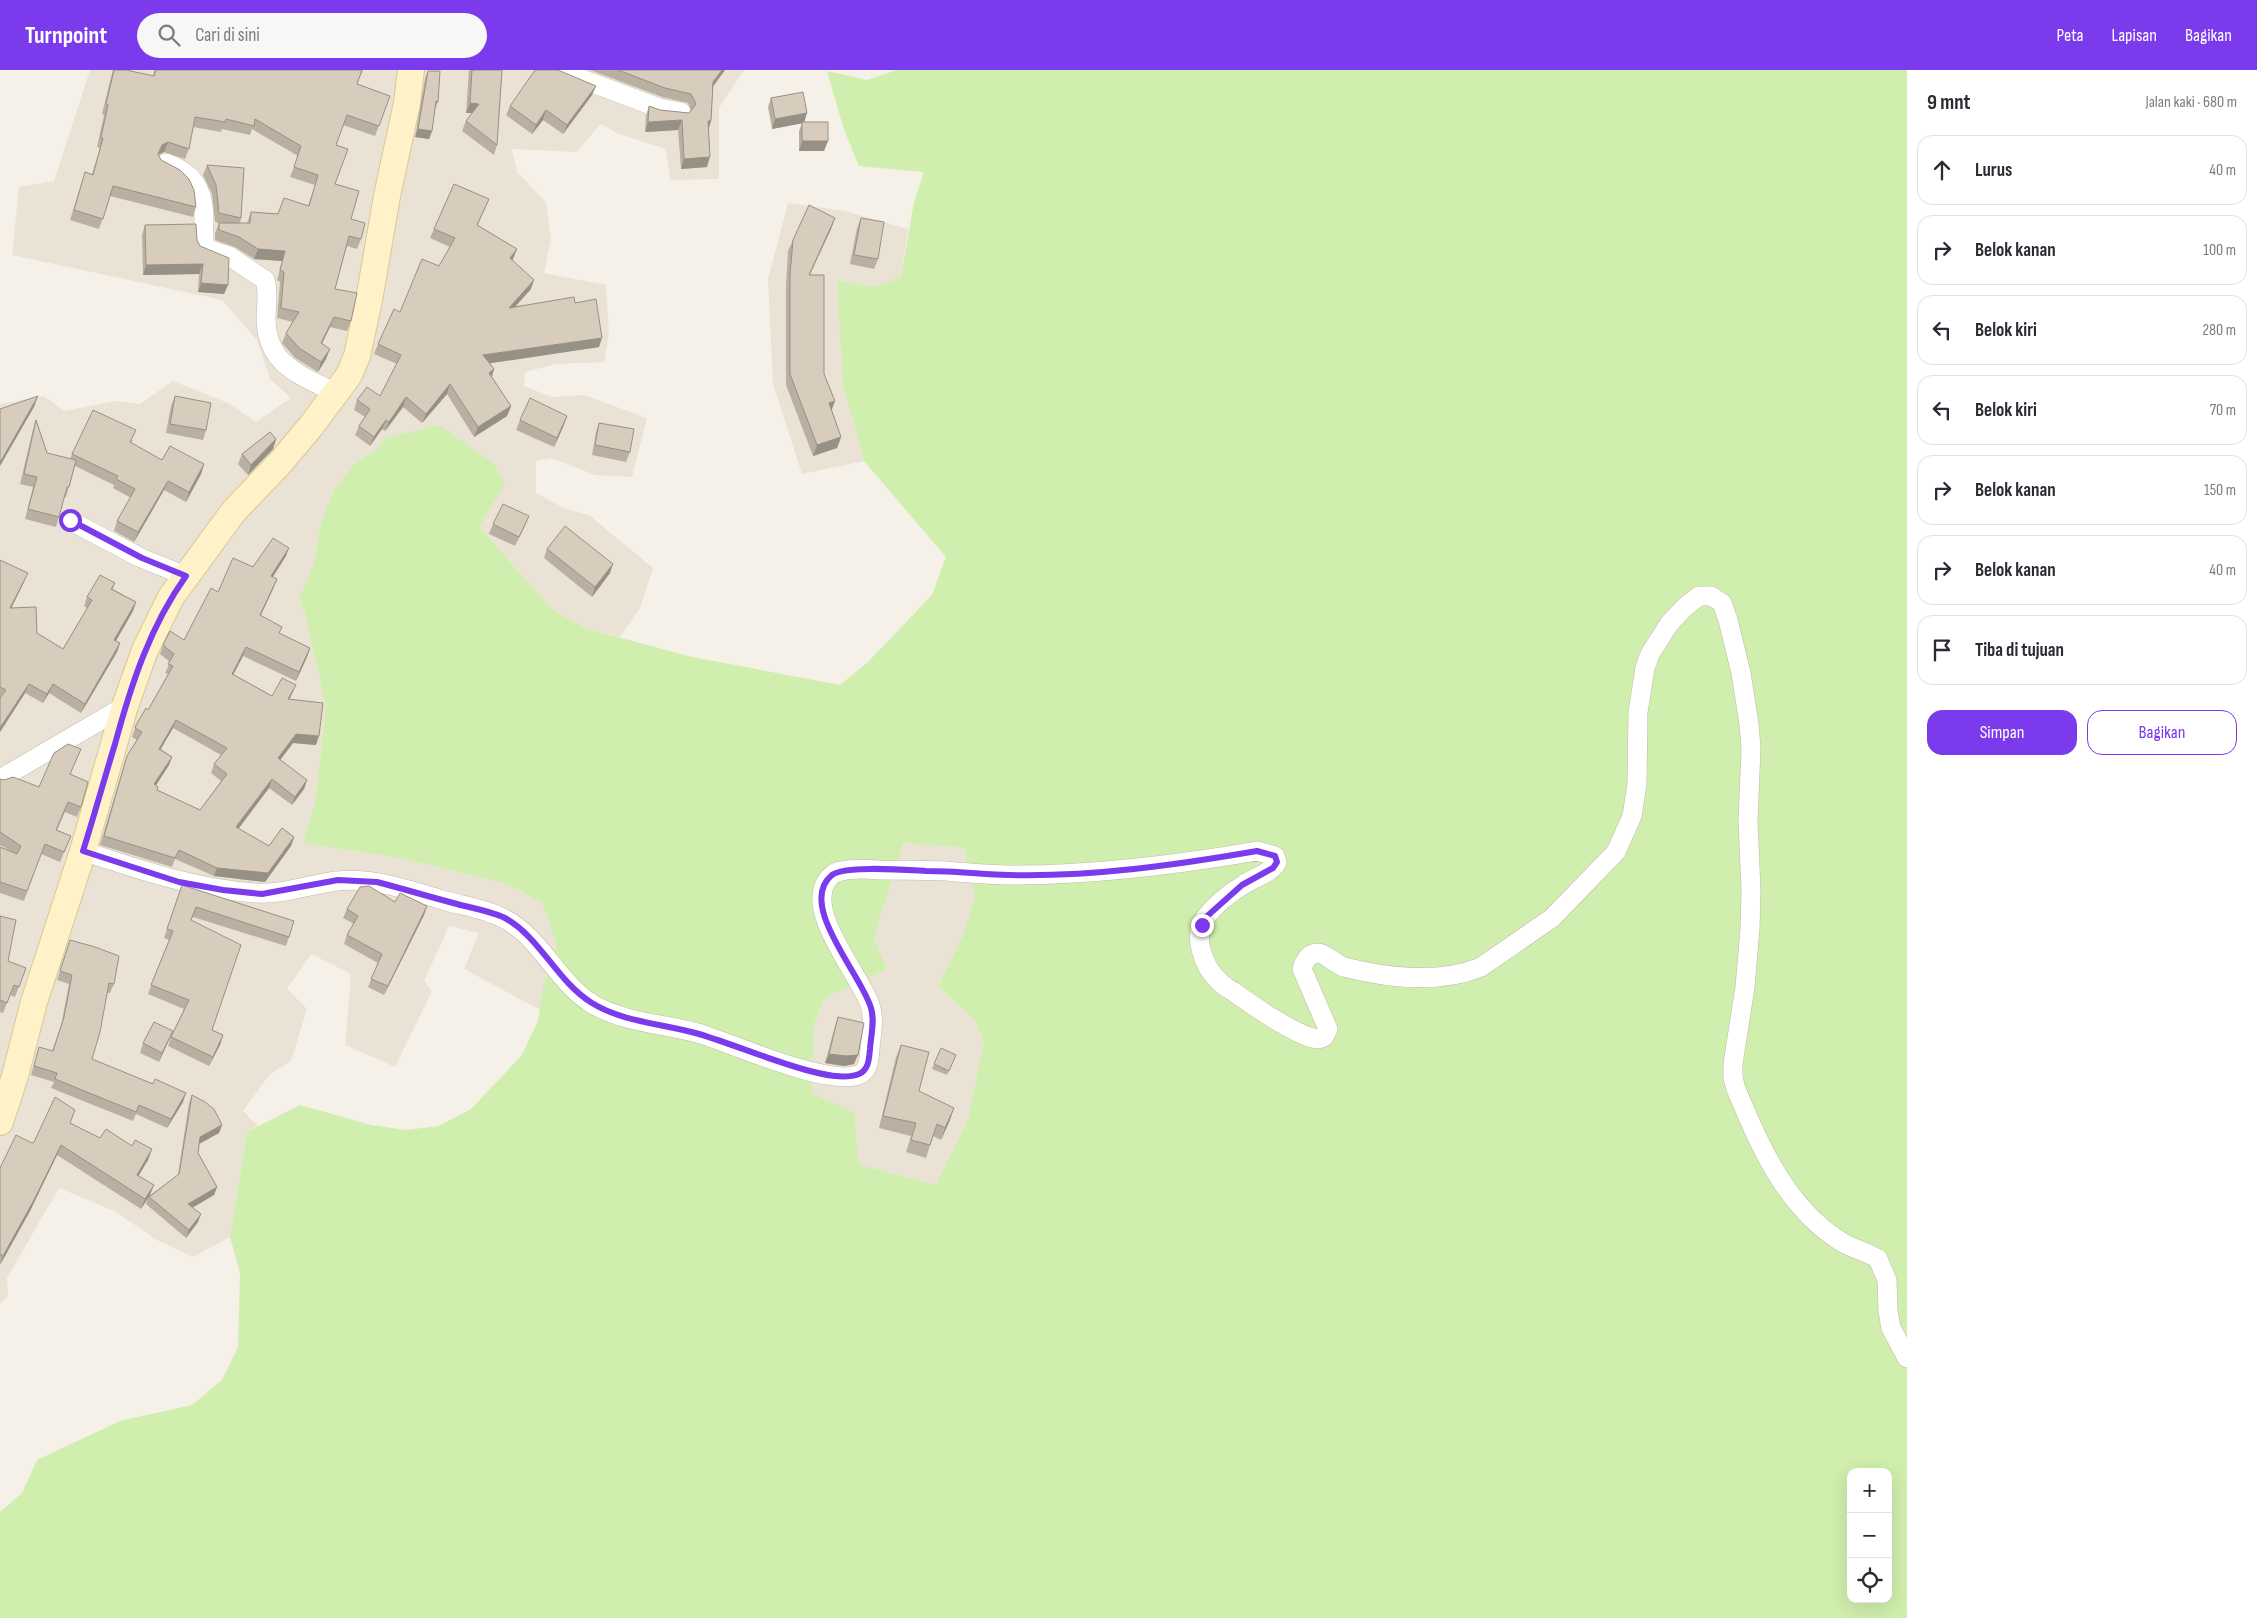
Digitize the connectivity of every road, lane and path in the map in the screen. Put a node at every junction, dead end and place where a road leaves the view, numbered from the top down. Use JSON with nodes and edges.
{"nodes":[{"id":1,"x":411,"y":70,"type":"edge"},
{"id":2,"x":558,"y":70,"type":"edge"},
{"id":3,"x":681,"y":112,"type":"edge"},
{"id":4,"x":166,"y":163,"type":"edge"},
{"id":5,"x":336,"y":393,"type":"junction"},
{"id":6,"x":70,"y":520,"type":"dead end"},
{"id":7,"x":186,"y":576,"type":"junction"},
{"id":8,"x":125,"y":706,"type":"junction"},
{"id":9,"x":0,"y":779,"type":"edge"},
{"id":10,"x":83,"y":851,"type":"junction"},
{"id":11,"x":0,"y":1122,"type":"edge"},
{"id":12,"x":1907,"y":1358,"type":"edge"}],
"edges":[{"from":1,"to":5,"type":"main road"},
{"from":2,"to":3,"type":"street"},
{"from":4,"to":5,"type":"street"},
{"from":5,"to":7,"type":"main road"},
{"from":6,"to":7,"type":"street"},
{"from":7,"to":8,"type":"main road"},
{"from":8,"to":9,"type":"street"},
{"from":8,"to":10,"type":"main road"},
{"from":10,"to":11,"type":"main road"},
{"from":10,"to":12,"type":"street"}]}
